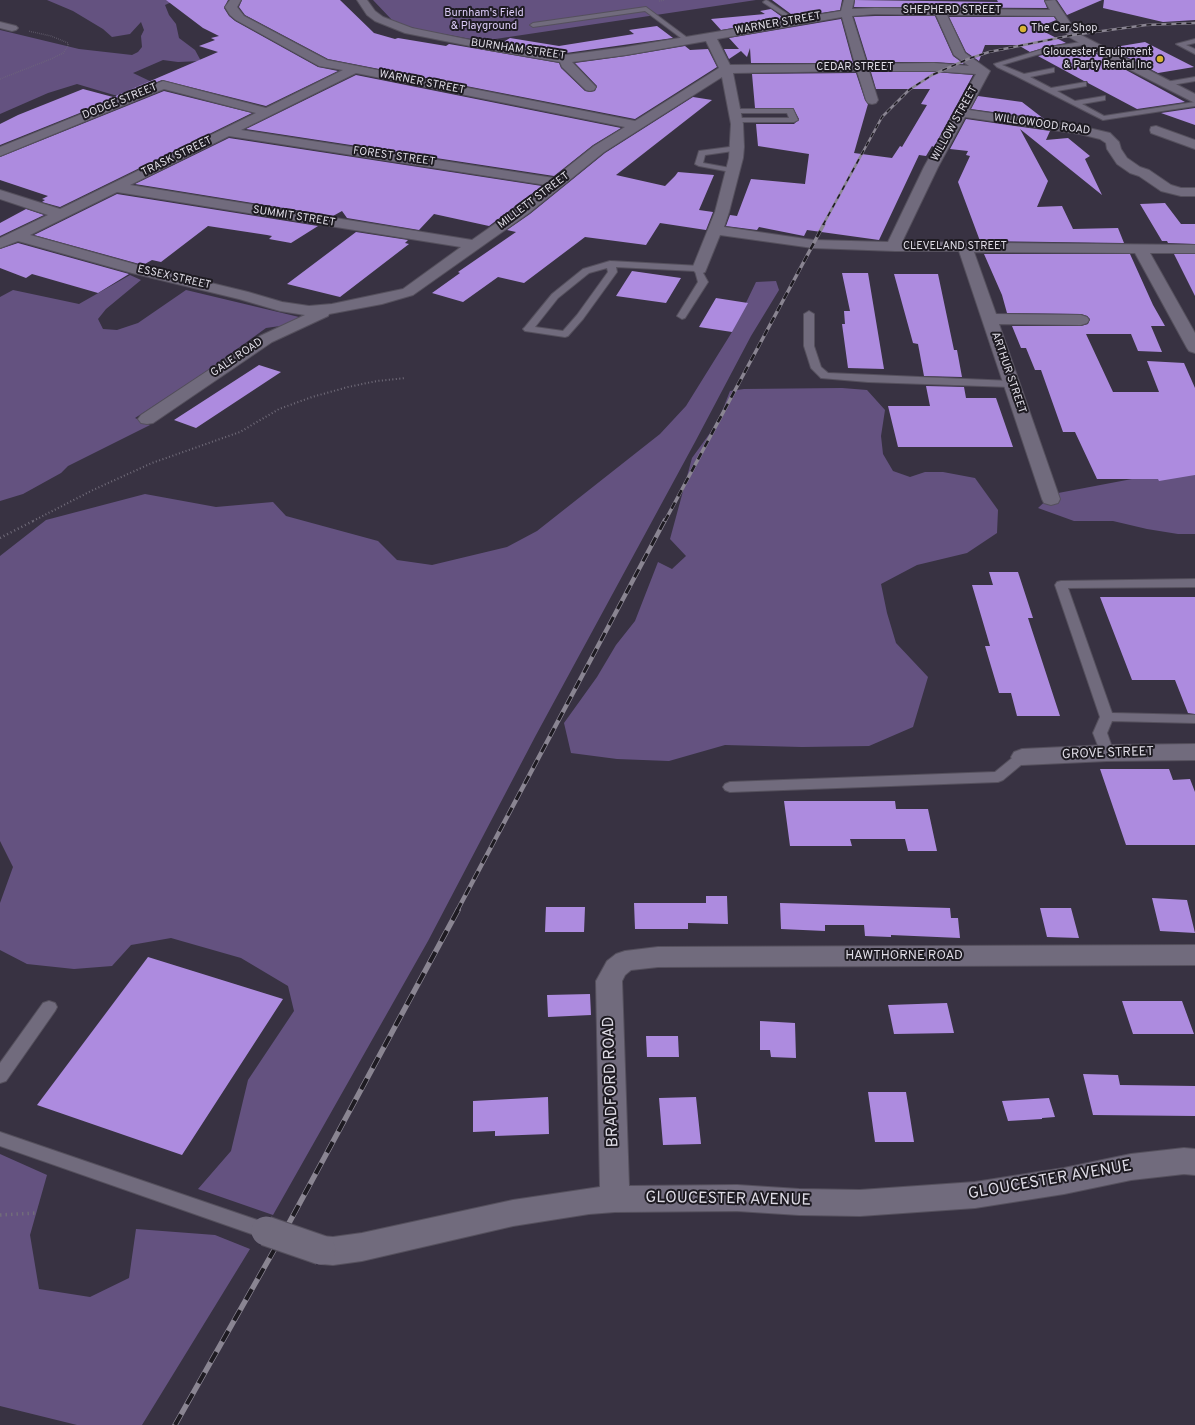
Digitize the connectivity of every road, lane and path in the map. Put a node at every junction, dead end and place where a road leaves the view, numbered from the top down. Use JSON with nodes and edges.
{"nodes":[{"id":1,"x":236,"y":0,"type":"edge"},
{"id":2,"x":362,"y":0,"type":"edge"},
{"id":3,"x":849,"y":0,"type":"edge"},
{"id":4,"x":1050,"y":0,"type":"edge"},
{"id":5,"x":766,"y":2,"type":"dead end"},
{"id":6,"x":940,"y":12,"type":"junction"},
{"id":7,"x":846,"y":13,"type":"junction"},
{"id":8,"x":1059,"y":13,"type":"junction"},
{"id":9,"x":795,"y":21,"type":"junction"},
{"id":10,"x":0,"y":25,"type":"edge"},
{"id":11,"x":533,"y":25,"type":"dead end"},
{"id":12,"x":12,"y":28,"type":"joint"},
{"id":13,"x":710,"y":36,"type":"junction"},
{"id":14,"x":687,"y":40,"type":"junction"},
{"id":15,"x":1195,"y":41,"type":"edge"},
{"id":16,"x":1088,"y":43,"type":"junction"},
{"id":17,"x":1195,"y":52,"type":"edge"},
{"id":18,"x":566,"y":58,"type":"junction"},
{"id":19,"x":863,"y":68,"type":"junction"},
{"id":20,"x":726,"y":69,"type":"junction"},
{"id":21,"x":353,"y":70,"type":"junction"},
{"id":22,"x":1051,"y":70,"type":"dead end"},
{"id":23,"x":984,"y":71,"type":"junction"},
{"id":24,"x":1024,"y":76,"type":"junction"},
{"id":25,"x":0,"y":79,"type":"edge"},
{"id":26,"x":1195,"y":79,"type":"edge"},
{"id":27,"x":1083,"y":84,"type":"dead end"},
{"id":28,"x":1166,"y":84,"type":"junction"},
{"id":29,"x":590,"y":87,"type":"dead end"},
{"id":30,"x":1050,"y":90,"type":"junction"},
{"id":31,"x":1102,"y":98,"type":"dead end"},
{"id":32,"x":1195,"y":99,"type":"edge"},
{"id":33,"x":872,"y":100,"type":"dead end"},
{"id":34,"x":1074,"y":102,"type":"junction"},
{"id":35,"x":1195,"y":104,"type":"edge"},
{"id":36,"x":268,"y":112,"type":"junction"},
{"id":37,"x":962,"y":113,"type":"junction"},
{"id":38,"x":735,"y":115,"type":"junction"},
{"id":39,"x":636,"y":125,"type":"junction"},
{"id":40,"x":1156,"y":130,"type":"dead end"},
{"id":41,"x":229,"y":132,"type":"junction"},
{"id":42,"x":1195,"y":145,"type":"edge"},
{"id":43,"x":737,"y":148,"type":"junction"},
{"id":44,"x":0,"y":152,"type":"edge"},
{"id":45,"x":733,"y":171,"type":"junction"},
{"id":46,"x":558,"y":183,"type":"junction"},
{"id":47,"x":114,"y":188,"type":"junction"},
{"id":48,"x":1195,"y":192,"type":"edge"},
{"id":49,"x":0,"y":194,"type":"edge"},
{"id":50,"x":61,"y":214,"type":"junction"},
{"id":51,"x":716,"y":230,"type":"junction"},
{"id":52,"x":17,"y":236,"type":"junction"},
{"id":53,"x":0,"y":244,"type":"edge"},
{"id":54,"x":474,"y":245,"type":"junction"},
{"id":55,"x":895,"y":247,"type":"junction"},
{"id":56,"x":965,"y":247,"type":"junction"},
{"id":57,"x":1140,"y":249,"type":"junction"},
{"id":58,"x":1195,"y":249,"type":"edge"},
{"id":59,"x":610,"y":264,"type":"junction"},
{"id":60,"x":700,"y":268,"type":"junction"},
{"id":61,"x":332,"y":309,"type":"junction"},
{"id":62,"x":809,"y":314,"type":"dead end"},
{"id":63,"x":682,"y":316,"type":"dead end"},
{"id":64,"x":989,"y":319,"type":"junction"},
{"id":65,"x":1081,"y":320,"type":"dead end"},
{"id":66,"x":1195,"y":348,"type":"edge"},
{"id":67,"x":406,"y":378,"type":"dead end"},
{"id":68,"x":1011,"y":384,"type":"junction"},
{"id":69,"x":147,"y":419,"type":"dead end"},
{"id":70,"x":1051,"y":499,"type":"dead end"},
{"id":71,"x":0,"y":538,"type":"edge"},
{"id":72,"x":1195,"y":583,"type":"edge"},
{"id":73,"x":1107,"y":717,"type":"junction"},
{"id":74,"x":1195,"y":719,"type":"edge"},
{"id":75,"x":1107,"y":752,"type":"junction"},
{"id":76,"x":1195,"y":752,"type":"edge"},
{"id":77,"x":1022,"y":757,"type":"joint"},
{"id":78,"x":730,"y":787,"type":"dead end"},
{"id":79,"x":1195,"y":955,"type":"edge"},
{"id":80,"x":616,"y":968,"type":"joint"},
{"id":81,"x":49,"y":1007,"type":"dead end"},
{"id":82,"x":0,"y":1076,"type":"edge"},
{"id":83,"x":0,"y":1139,"type":"edge"},
{"id":84,"x":1195,"y":1162,"type":"edge"},
{"id":85,"x":615,"y":1199,"type":"junction"},
{"id":86,"x":36,"y":1213,"type":"dead end"},
{"id":87,"x":0,"y":1215,"type":"edge"},
{"id":88,"x":266,"y":1231,"type":"joint"}],
"edges":[{"from":1,"to":21,"type":"street","name":"WARNER STREET"},
{"from":2,"to":18,"type":"street","name":"BURNHAM STREET"},
{"from":3,"to":7,"type":"street"},
{"from":4,"to":8,"type":"street"},
{"from":5,"to":9,"type":"lane"},
{"from":6,"to":7,"type":"street","name":"SHEPHERD STREET"},
{"from":6,"to":8,"type":"street","name":"SHEPHERD STREET"},
{"from":6,"to":23,"type":"street","name":"WILLOW STREET"},
{"from":7,"to":9,"type":"street","name":"WARNER STREET"},
{"from":7,"to":19,"type":"street"},
{"from":8,"to":16,"type":"street"},
{"from":9,"to":13,"type":"street","name":"WARNER STREET"},
{"from":10,"to":12,"type":"street"},
{"from":11,"to":14,"type":"lane"},
{"from":12,"to":25,"type":"path"},
{"from":13,"to":14,"type":"street","name":"BURNHAM STREET"},
{"from":13,"to":20,"type":"street"},
{"from":14,"to":18,"type":"street","name":"BURNHAM STREET"},
{"from":15,"to":17,"type":"lane"},
{"from":16,"to":24,"type":"lane"},
{"from":16,"to":28,"type":"street"},
{"from":18,"to":29,"type":"street"},
{"from":19,"to":20,"type":"street","name":"CEDAR STREET"},
{"from":19,"to":23,"type":"street","name":"CEDAR STREET"},
{"from":19,"to":33,"type":"street"},
{"from":20,"to":38,"type":"street"},
{"from":20,"to":39,"type":"street","name":"MILLETT STREET"},
{"from":21,"to":36,"type":"street","name":"TRASK STREET"},
{"from":21,"to":39,"type":"street","name":"WARNER STREET"},
{"from":22,"to":24,"type":"lane"},
{"from":23,"to":37,"type":"street","name":"WILLOW STREET"},
{"from":24,"to":30,"type":"lane"},
{"from":26,"to":28,"type":"lane"},
{"from":27,"to":30,"type":"lane"},
{"from":28,"to":32,"type":"street"},
{"from":30,"to":34,"type":"lane"},
{"from":31,"to":34,"type":"lane"},
{"from":34,"to":35,"type":"lane"},
{"from":36,"to":41,"type":"street","name":"TRASK STREET"},
{"from":36,"to":44,"type":"street","name":"DODGE STREET"},
{"from":37,"to":48,"type":"street","name":"WILLOWOOD ROAD"},
{"from":37,"to":55,"type":"street","name":"WILLOW STREET"},
{"from":38,"to":38,"type":"lane"},
{"from":38,"to":43,"type":"street"},
{"from":39,"to":46,"type":"street","name":"MILLETT STREET"},
{"from":40,"to":42,"type":"street"},
{"from":41,"to":46,"type":"street","name":"FOREST STREET"},
{"from":41,"to":47,"type":"street","name":"TRASK STREET"},
{"from":43,"to":45,"type":"street"},
{"from":43,"to":45,"type":"lane"},
{"from":45,"to":51,"type":"street"},
{"from":46,"to":54,"type":"street","name":"MILLETT STREET"},
{"from":47,"to":50,"type":"street","name":"TRASK STREET"},
{"from":47,"to":54,"type":"street","name":"SUMMIT STREET"},
{"from":49,"to":50,"type":"street"},
{"from":50,"to":52,"type":"street","name":"TRASK STREET"},
{"from":51,"to":55,"type":"street","name":"CLEVELAND STREET"},
{"from":51,"to":60,"type":"street"},
{"from":52,"to":53,"type":"street","name":"TRASK STREET"},
{"from":52,"to":61,"type":"street","name":"ESSEX STREET"},
{"from":54,"to":61,"type":"street","name":"MILLETT STREET"},
{"from":55,"to":56,"type":"street","name":"CLEVELAND STREET"},
{"from":56,"to":57,"type":"street","name":"CLEVELAND STREET"},
{"from":56,"to":64,"type":"street","name":"ARTHUR STREET"},
{"from":57,"to":58,"type":"street","name":"CLEVELAND STREET"},
{"from":57,"to":66,"type":"street"},
{"from":59,"to":59,"type":"lane"},
{"from":59,"to":60,"type":"lane"},
{"from":60,"to":63,"type":"lane"},
{"from":61,"to":69,"type":"street","name":"GALE ROAD"},
{"from":62,"to":68,"type":"lane"},
{"from":64,"to":65,"type":"street"},
{"from":64,"to":68,"type":"street","name":"ARTHUR STREET"},
{"from":67,"to":71,"type":"path"},
{"from":68,"to":70,"type":"street","name":"ARTHUR STREET"},
{"from":72,"to":73,"type":"lane"},
{"from":73,"to":74,"type":"lane"},
{"from":73,"to":75,"type":"lane"},
{"from":75,"to":76,"type":"street","name":"GROVE STREET"},
{"from":75,"to":77,"type":"street","name":"GROVE STREET"},
{"from":77,"to":78,"type":"lane"},
{"from":79,"to":80,"type":"street","name":"HAWTHORNE ROAD"},
{"from":80,"to":85,"type":"street","name":"BRADFORD ROAD"},
{"from":81,"to":82,"type":"lane"},
{"from":83,"to":88,"type":"lane"},
{"from":84,"to":85,"type":"street","name":"GLOUCESTER AVENUE"},
{"from":85,"to":88,"type":"street","name":"GLOUCESTER AVENUE","bridge":true},
{"from":86,"to":87,"type":"path"}]}
